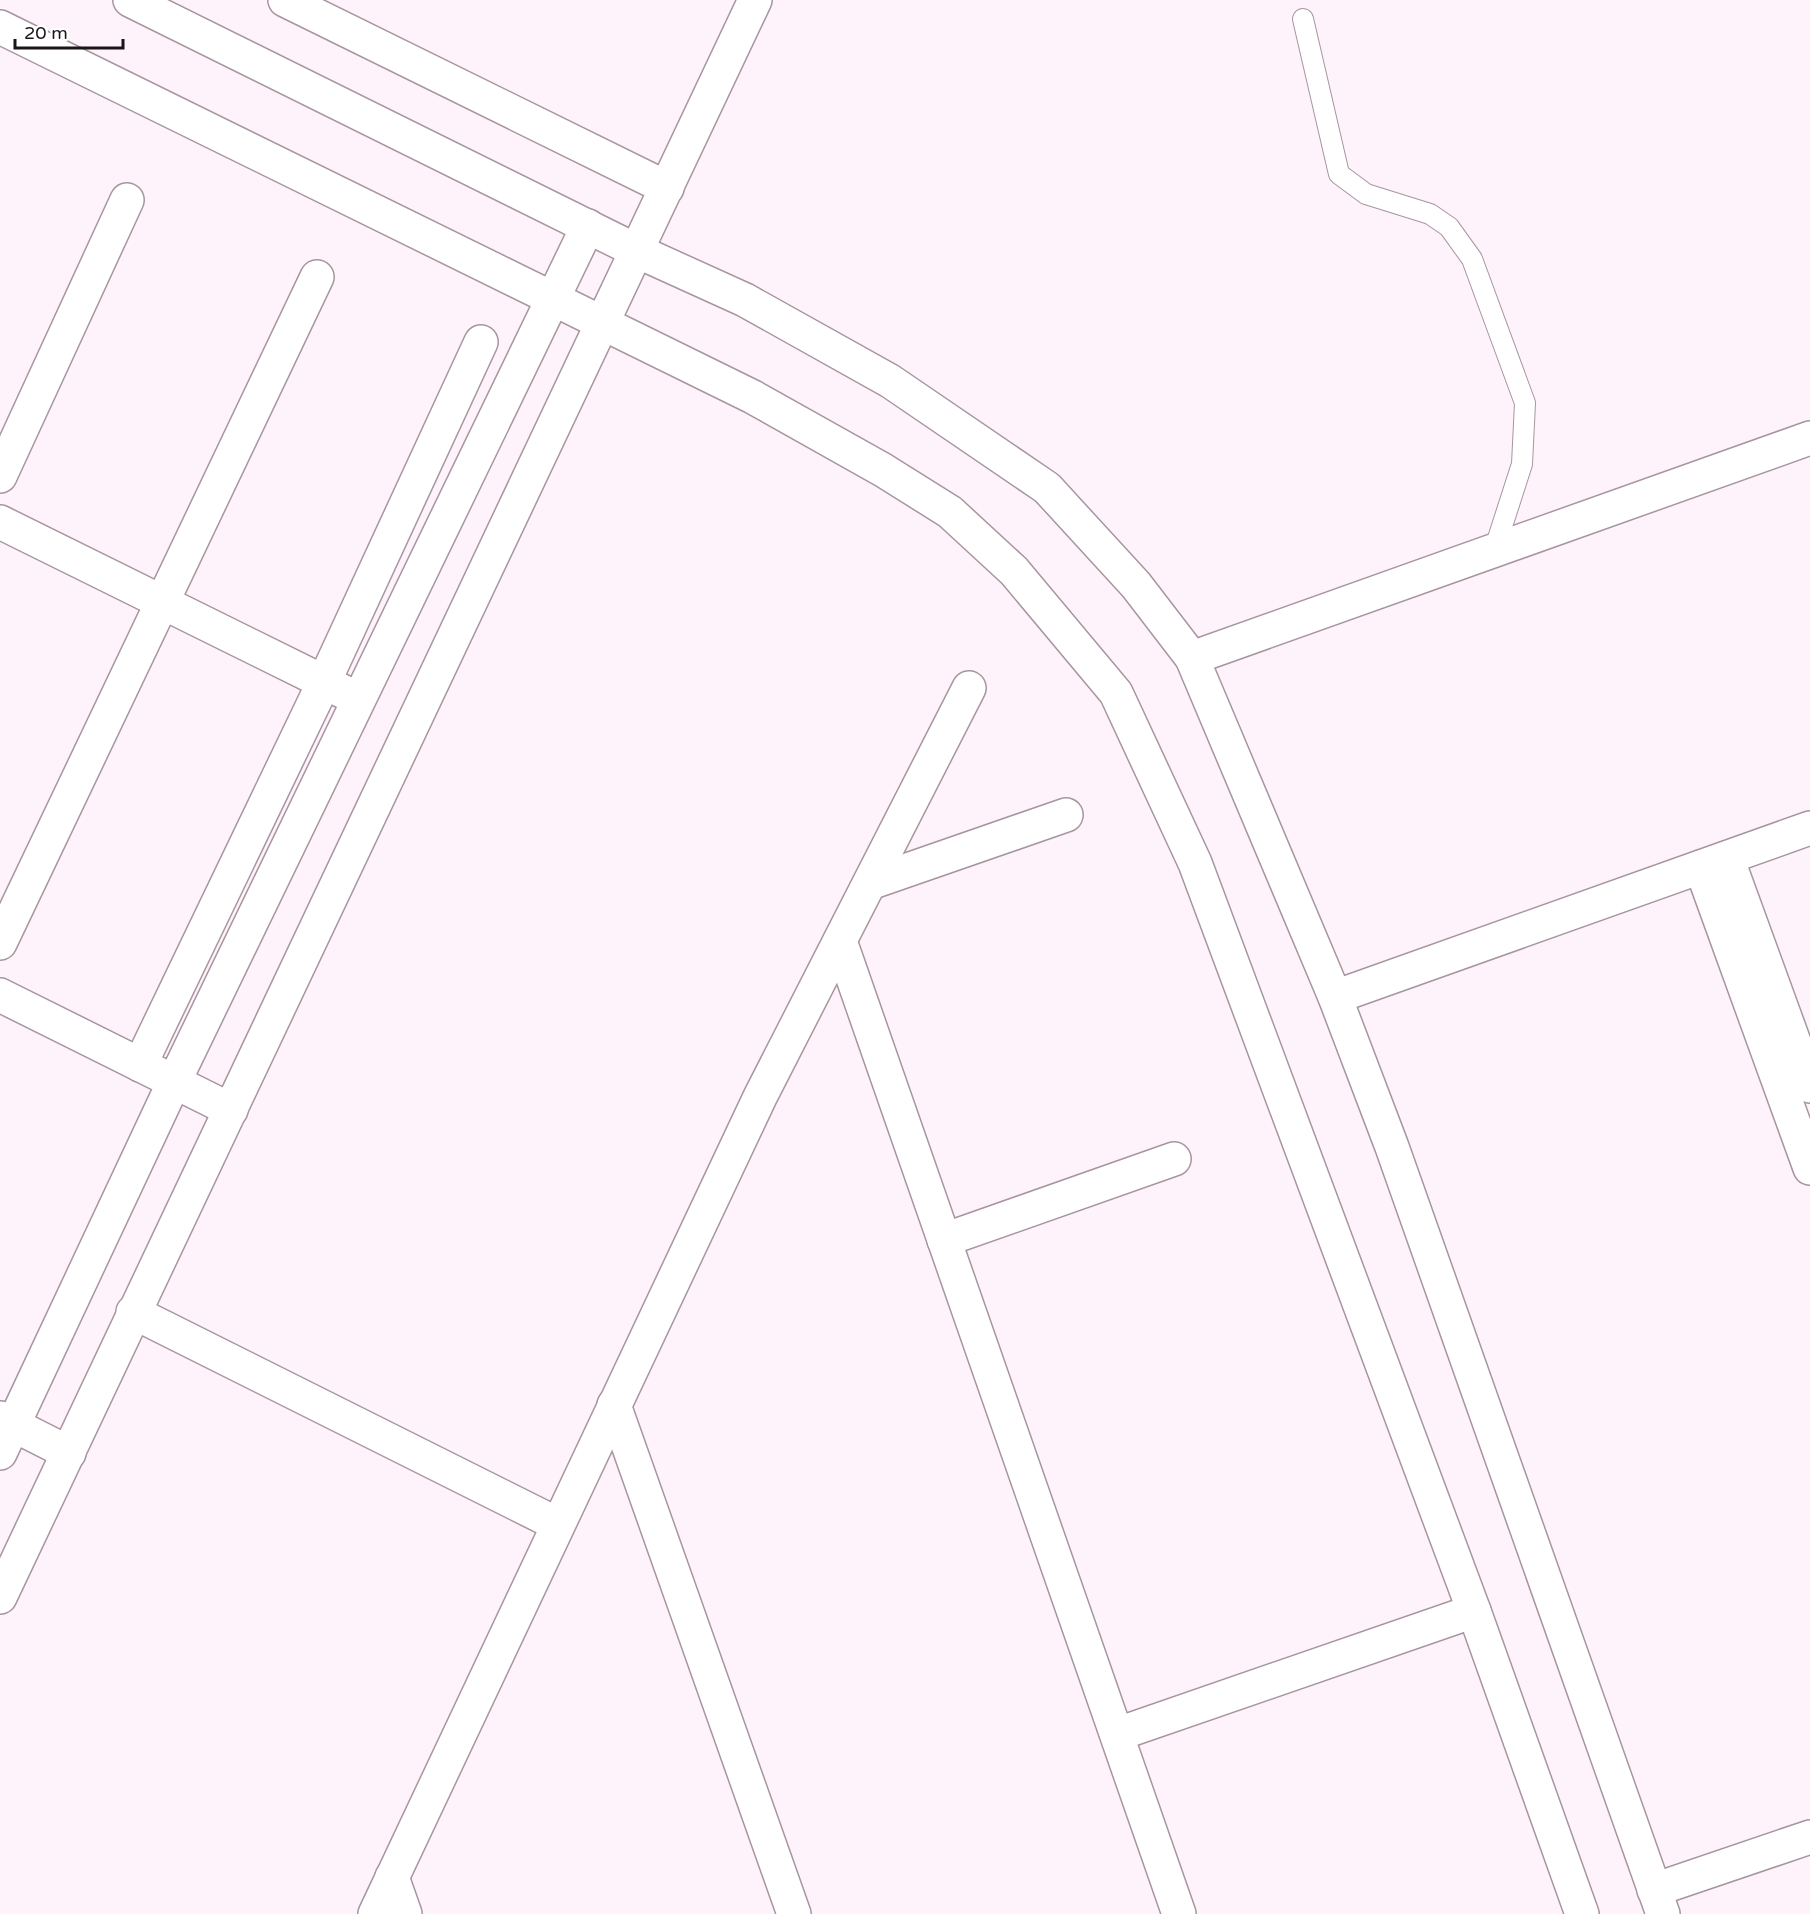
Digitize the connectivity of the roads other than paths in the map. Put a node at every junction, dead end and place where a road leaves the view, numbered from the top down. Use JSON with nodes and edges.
{"nodes":[{"id":1,"x":130,"y":0,"type":"edge"},
{"id":2,"x":285,"y":0,"type":"edge"},
{"id":3,"x":755,"y":0,"type":"edge"},
{"id":4,"x":1303,"y":20,"type":"dead end"},
{"id":5,"x":0,"y":27,"type":"edge"},
{"id":6,"x":667,"y":188,"type":"junction"},
{"id":7,"x":127,"y":200,"type":"dead end"},
{"id":8,"x":588,"y":226,"type":"junction"},
{"id":9,"x":637,"y":251,"type":"junction"},
{"id":10,"x":318,"y":277,"type":"dead end"},
{"id":11,"x":554,"y":297,"type":"junction"},
{"id":12,"x":604,"y":322,"type":"junction"},
{"id":13,"x":481,"y":342,"type":"dead end"},
{"id":14,"x":1810,"y":438,"type":"edge"},
{"id":15,"x":0,"y":476,"type":"edge"},
{"id":16,"x":0,"y":522,"type":"edge"},
{"id":17,"x":1494,"y":550,"type":"junction"},
{"id":18,"x":162,"y":602,"type":"junction"},
{"id":19,"x":1192,"y":658,"type":"junction"},
{"id":20,"x":324,"y":682,"type":"junction"},
{"id":21,"x":969,"y":688,"type":"dead end"},
{"id":22,"x":359,"y":699,"type":"junction"},
{"id":23,"x":1066,"y":815,"type":"dead end"},
{"id":24,"x":1810,"y":828,"type":"edge"},
{"id":25,"x":1714,"y":862,"type":"junction"},
{"id":26,"x":870,"y":883,"type":"junction"},
{"id":27,"x":840,"y":941,"type":"junction"},
{"id":28,"x":0,"y":943,"type":"edge"},
{"id":29,"x":0,"y":995,"type":"edge"},
{"id":30,"x":1335,"y":997,"type":"junction"},
{"id":31,"x":140,"y":1065,"type":"junction"},
{"id":32,"x":174,"y":1082,"type":"junction"},
{"id":33,"x":1810,"y":1086,"type":"edge"},
{"id":34,"x":231,"y":1110,"type":"junction"},
{"id":35,"x":1174,"y":1159,"type":"dead end"},
{"id":36,"x":1810,"y":1168,"type":"edge"},
{"id":37,"x":944,"y":1240,"type":"junction"},
{"id":38,"x":133,"y":1312,"type":"junction"},
{"id":39,"x":614,"y":1405,"type":"junction"},
{"id":40,"x":4,"y":1431,"type":"edge"},
{"id":41,"x":69,"y":1453,"type":"junction"},
{"id":42,"x":557,"y":1524,"type":"junction"},
{"id":43,"x":0,"y":1597,"type":"edge"},
{"id":44,"x":1474,"y":1611,"type":"junction"},
{"id":45,"x":1118,"y":1734,"type":"junction"},
{"id":46,"x":1810,"y":1837,"type":"edge"},
{"id":47,"x":392,"y":1877,"type":"junction"},
{"id":48,"x":1658,"y":1902,"type":"edge"},
{"id":49,"x":375,"y":1914,"type":"edge"},
{"id":50,"x":405,"y":1914,"type":"edge"},
{"id":51,"x":794,"y":1914,"type":"edge"},
{"id":52,"x":1179,"y":1914,"type":"edge"},
{"id":53,"x":1582,"y":1914,"type":"edge"}],
"edges":[{"from":1,"to":8,"type":"street"},
{"from":2,"to":6,"type":"street"},
{"from":3,"to":6,"type":"street"},
{"from":4,"to":17,"type":"lane"},
{"from":5,"to":11,"type":"street"},
{"from":6,"to":9,"type":"street"},
{"from":7,"to":15,"type":"street"},
{"from":8,"to":9,"type":"street"},
{"from":8,"to":11,"type":"street"},
{"from":9,"to":12,"type":"street"},
{"from":9,"to":19,"type":"street"},
{"from":10,"to":18,"type":"street"},
{"from":11,"to":12,"type":"street"},
{"from":11,"to":22,"type":"street"},
{"from":12,"to":34,"type":"street"},
{"from":12,"to":44,"type":"street"},
{"from":13,"to":20,"type":"street"},
{"from":14,"to":17,"type":"street"},
{"from":16,"to":18,"type":"street"},
{"from":17,"to":19,"type":"street"},
{"from":18,"to":20,"type":"street"},
{"from":18,"to":28,"type":"street"},
{"from":19,"to":30,"type":"street"},
{"from":20,"to":22,"type":"street"},
{"from":20,"to":31,"type":"street"},
{"from":21,"to":26,"type":"street"},
{"from":22,"to":32,"type":"street"},
{"from":23,"to":26,"type":"street"},
{"from":24,"to":25,"type":"street"},
{"from":25,"to":30,"type":"street"},
{"from":25,"to":33,"type":"street"},
{"from":25,"to":36,"type":"street"},
{"from":26,"to":27,"type":"street"},
{"from":27,"to":37,"type":"street"},
{"from":27,"to":39,"type":"street"},
{"from":29,"to":31,"type":"street"},
{"from":30,"to":48,"type":"street"},
{"from":31,"to":32,"type":"street"},
{"from":32,"to":34,"type":"street"},
{"from":32,"to":40,"type":"street"},
{"from":34,"to":38,"type":"street"},
{"from":35,"to":37,"type":"street"},
{"from":37,"to":45,"type":"street"},
{"from":38,"to":41,"type":"street"},
{"from":38,"to":42,"type":"street"},
{"from":39,"to":42,"type":"street"},
{"from":39,"to":51,"type":"street"},
{"from":40,"to":41,"type":"street"},
{"from":41,"to":43,"type":"street"},
{"from":42,"to":47,"type":"street"},
{"from":44,"to":45,"type":"street"},
{"from":44,"to":53,"type":"street"},
{"from":45,"to":52,"type":"street"},
{"from":46,"to":48,"type":"street"},
{"from":47,"to":49,"type":"street"},
{"from":47,"to":50,"type":"street"}]}
